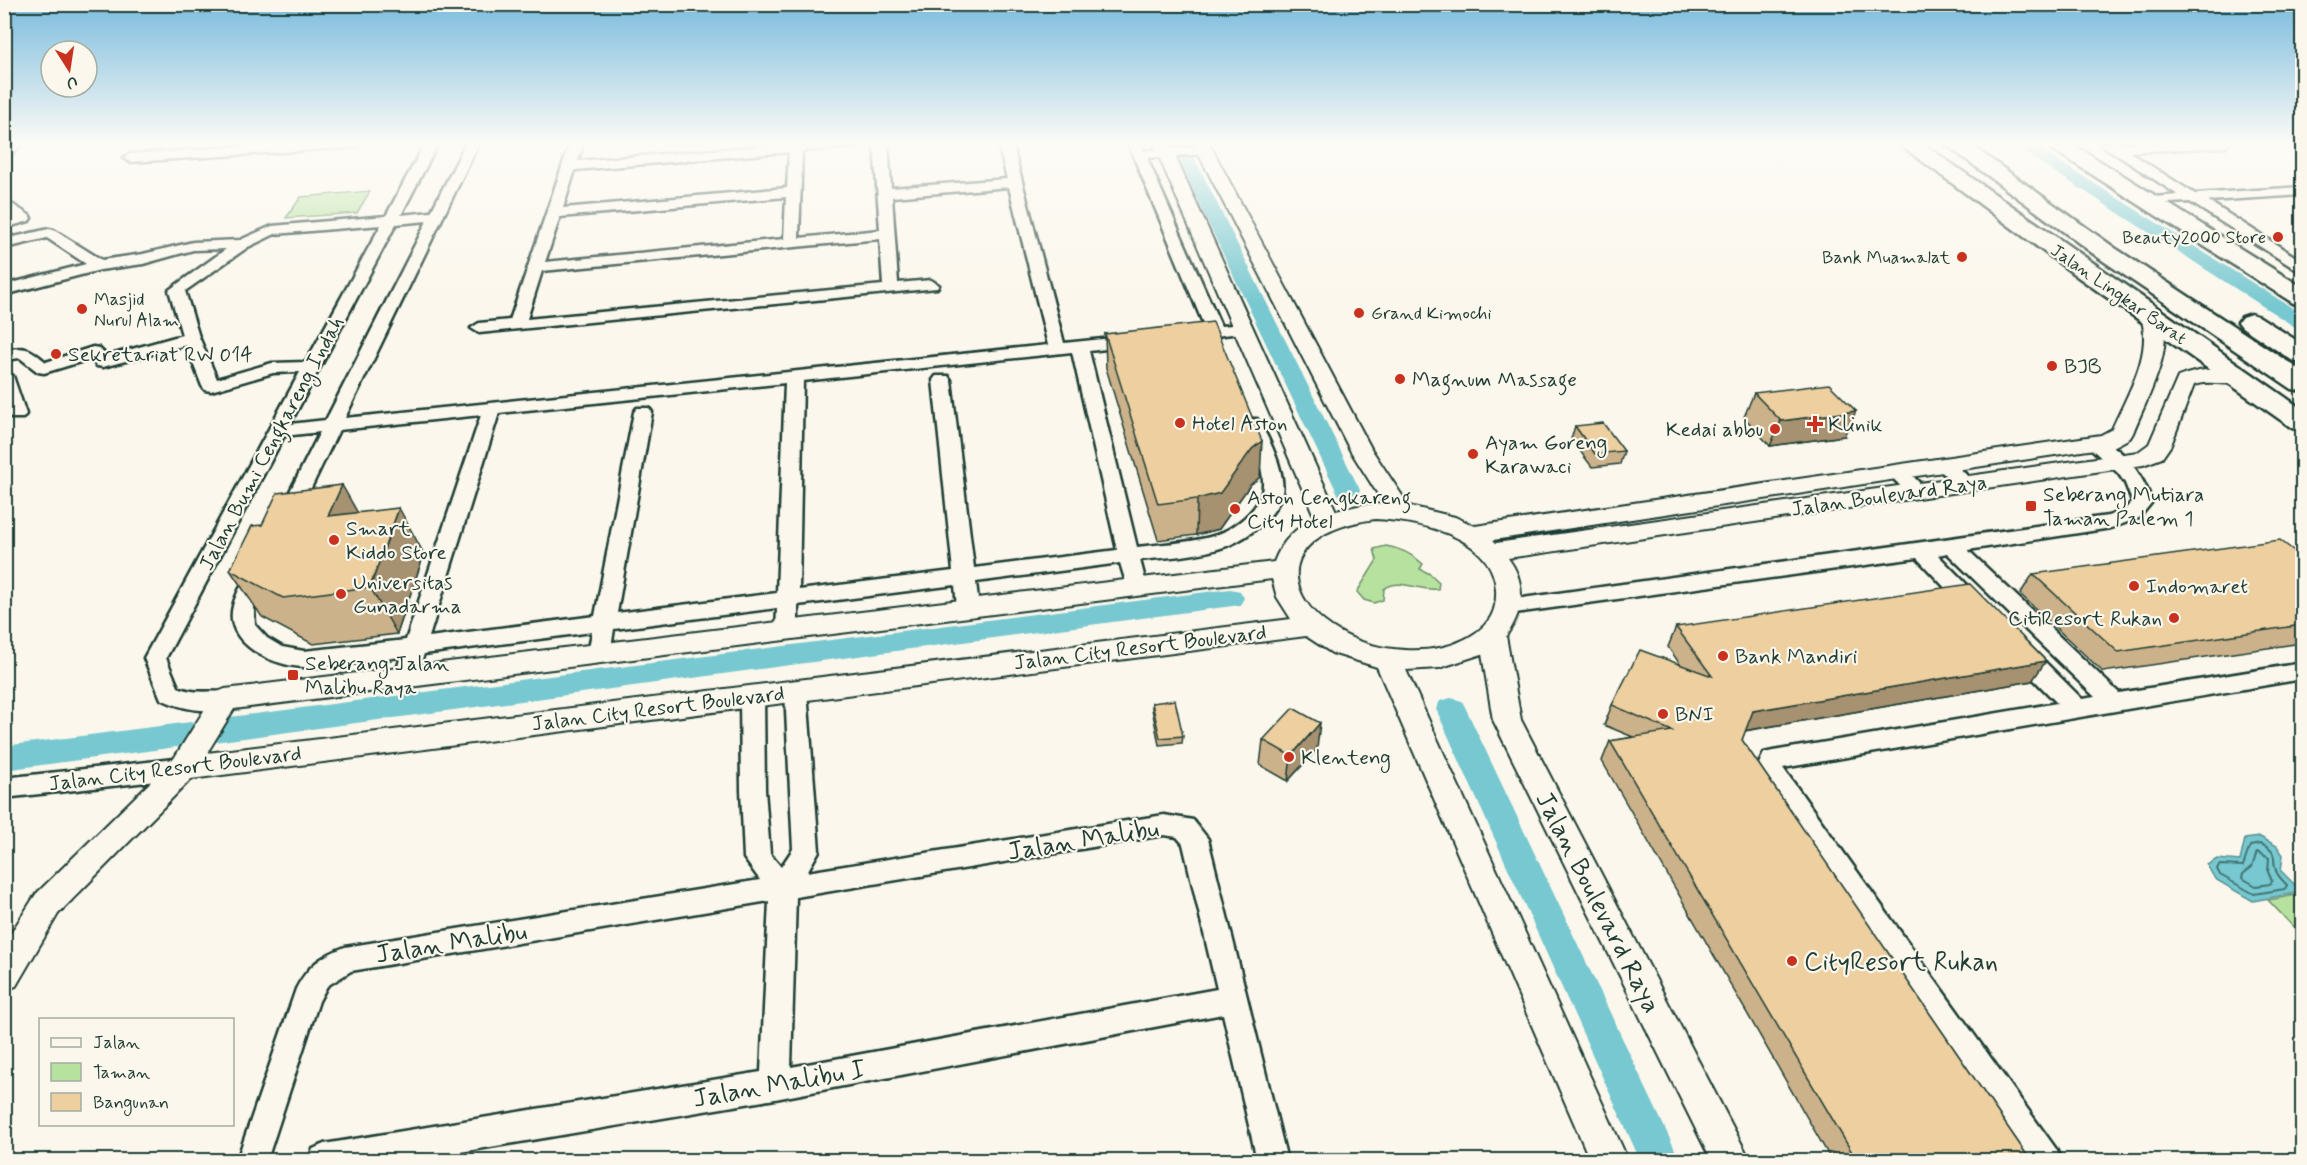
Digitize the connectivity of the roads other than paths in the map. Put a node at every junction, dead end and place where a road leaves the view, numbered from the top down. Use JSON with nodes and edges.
{"nodes":[{"id":1,"x":403,"y":197,"type":"edge"},
{"id":2,"x":445,"y":197,"type":"edge"},
{"id":3,"x":559,"y":197,"type":"edge"},
{"id":4,"x":733,"y":197,"type":"edge"},
{"id":5,"x":795,"y":197,"type":"edge"},
{"id":6,"x":885,"y":197,"type":"edge"},
{"id":7,"x":1018,"y":197,"type":"edge"},
{"id":8,"x":1157,"y":197,"type":"edge"},
{"id":9,"x":1186,"y":197,"type":"edge"},
{"id":10,"x":1225,"y":197,"type":"edge"},
{"id":11,"x":1984,"y":197,"type":"edge"},
{"id":12,"x":2030,"y":197,"type":"edge"},
{"id":13,"x":2063,"y":197,"type":"edge"},
{"id":14,"x":2141,"y":197,"type":"edge"},
{"id":15,"x":2201,"y":197,"type":"edge"},
{"id":16,"x":2191,"y":198,"type":"junction"},
{"id":17,"x":2147,"y":201,"type":"junction"},
{"id":18,"x":4,"y":203,"type":"edge"},
{"id":19,"x":554,"y":213,"type":"junction"},
{"id":20,"x":436,"y":216,"type":"junction"},
{"id":21,"x":390,"y":221,"type":"junction"},
{"id":22,"x":4,"y":224,"type":"edge"},
{"id":23,"x":4,"y":234,"type":"edge"},
{"id":24,"x":886,"y":234,"type":"junction"},
{"id":25,"x":1203,"y":238,"type":"junction"},
{"id":26,"x":1176,"y":242,"type":"junction"},
{"id":27,"x":791,"y":243,"type":"junction"},
{"id":28,"x":243,"y":244,"type":"junction"},
{"id":29,"x":2302,"y":252,"type":"edge"},
{"id":30,"x":2280,"y":254,"type":"junction"},
{"id":31,"x":99,"y":265,"type":"junction"},
{"id":32,"x":536,"y":267,"type":"junction"},
{"id":33,"x":2302,"y":267,"type":"edge"},
{"id":34,"x":932,"y":285,"type":"dead end"},
{"id":35,"x":891,"y":289,"type":"junction"},
{"id":36,"x":4,"y":290,"type":"edge"},
{"id":37,"x":2302,"y":298,"type":"edge"},
{"id":38,"x":2151,"y":317,"type":"junction"},
{"id":39,"x":517,"y":324,"type":"junction"},
{"id":40,"x":478,"y":328,"type":"dead end"},
{"id":41,"x":1243,"y":329,"type":"junction"},
{"id":42,"x":1215,"y":332,"type":"junction"},
{"id":43,"x":191,"y":337,"type":"junction"},
{"id":44,"x":1169,"y":337,"type":"edge"},
{"id":45,"x":1147,"y":339,"type":"edge"},
{"id":46,"x":1079,"y":346,"type":"junction"},
{"id":47,"x":1057,"y":349,"type":"junction"},
{"id":48,"x":4,"y":355,"type":"edge"},
{"id":49,"x":2302,"y":355,"type":"edge"},
{"id":50,"x":312,"y":367,"type":"junction"},
{"id":51,"x":4,"y":376,"type":"edge"},
{"id":52,"x":794,"y":376,"type":"junction"},
{"id":53,"x":2238,"y":378,"type":"junction"},
{"id":54,"x":942,"y":380,"type":"dead end"},
{"id":55,"x":2302,"y":383,"type":"edge"},
{"id":56,"x":1243,"y":403,"type":"edge"},
{"id":57,"x":492,"y":408,"type":"junction"},
{"id":58,"x":643,"y":412,"type":"dead end"},
{"id":59,"x":17,"y":414,"type":"dead end"},
{"id":60,"x":2302,"y":422,"type":"edge"},
{"id":61,"x":333,"y":425,"type":"junction"},
{"id":62,"x":277,"y":431,"type":"junction"},
{"id":63,"x":2095,"y":444,"type":"junction"},
{"id":64,"x":2120,"y":463,"type":"junction"},
{"id":65,"x":1946,"y":466,"type":"junction"},
{"id":66,"x":1898,"y":473,"type":"junction"},
{"id":67,"x":1965,"y":485,"type":"junction"},
{"id":68,"x":1916,"y":491,"type":"junction"},
{"id":69,"x":1401,"y":512,"type":"junction"},
{"id":70,"x":1328,"y":520,"type":"junction"},
{"id":71,"x":281,"y":529,"type":"edge"},
{"id":72,"x":1481,"y":544,"type":"junction"},
{"id":73,"x":1952,"y":547,"type":"junction"},
{"id":74,"x":270,"y":550,"type":"edge"},
{"id":75,"x":1922,"y":551,"type":"junction"},
{"id":76,"x":1126,"y":555,"type":"junction"},
{"id":77,"x":1284,"y":569,"type":"junction"},
{"id":78,"x":964,"y":576,"type":"junction"},
{"id":79,"x":1136,"y":587,"type":"junction"},
{"id":80,"x":787,"y":598,"type":"junction"},
{"id":81,"x":968,"y":608,"type":"junction"},
{"id":82,"x":1500,"y":621,"type":"junction"},
{"id":83,"x":604,"y":622,"type":"junction"},
{"id":84,"x":1310,"y":626,"type":"junction"},
{"id":85,"x":787,"y":631,"type":"junction"},
{"id":86,"x":415,"y":647,"type":"junction"},
{"id":87,"x":599,"y":654,"type":"junction"},
{"id":88,"x":1388,"y":660,"type":"junction"},
{"id":89,"x":2302,"y":671,"type":"edge"},
{"id":90,"x":405,"y":678,"type":"junction"},
{"id":91,"x":796,"y":691,"type":"junction"},
{"id":92,"x":752,"y":696,"type":"junction"},
{"id":93,"x":2114,"y":702,"type":"junction"},
{"id":94,"x":2077,"y":709,"type":"junction"},
{"id":95,"x":220,"y":710,"type":"junction"},
{"id":96,"x":190,"y":758,"type":"junction"},
{"id":97,"x":4,"y":788,"type":"edge"},
{"id":98,"x":783,"y":887,"type":"junction"},
{"id":99,"x":4,"y":975,"type":"edge"},
{"id":100,"x":1233,"y":999,"type":"junction"},
{"id":101,"x":775,"y":1084,"type":"junction"},
{"id":102,"x":252,"y":1161,"type":"edge"},
{"id":103,"x":324,"y":1161,"type":"edge"},
{"id":104,"x":1272,"y":1161,"type":"edge"},
{"id":105,"x":1609,"y":1161,"type":"edge"},
{"id":106,"x":1731,"y":1161,"type":"edge"},
{"id":107,"x":2045,"y":1161,"type":"edge"}],
"edges":[{"from":1,"to":21,"type":"street","name":"Jalan Bumi Cengkareng Indah"},
{"from":2,"to":20,"type":"street"},
{"from":3,"to":19,"type":"street"},
{"from":4,"to":19,"type":"street"},
{"from":5,"to":27,"type":"street"},
{"from":6,"to":24,"type":"street"},
{"from":7,"to":47,"type":"street"},
{"from":8,"to":26,"type":"street"},
{"from":9,"to":25,"type":"street"},
{"from":10,"to":69,"type":"street"},
{"from":11,"to":38,"type":"main road","name":"Jalan Lingkar Barat"},
{"from":12,"to":55,"type":"main road"},
{"from":13,"to":49,"type":"main road"},
{"from":14,"to":17,"type":"main road"},
{"from":15,"to":16,"type":"street"},
{"from":16,"to":17,"type":"street"},
{"from":16,"to":30,"type":"street"},
{"from":17,"to":37,"type":"main road"},
{"from":18,"to":22,"type":"street"},
{"from":19,"to":32,"type":"street"},
{"from":20,"to":21,"type":"street"},
{"from":20,"to":61,"type":"street"},
{"from":21,"to":28,"type":"street"},
{"from":21,"to":50,"type":"street","name":"Jalan Bumi Cengkareng Indah"},
{"from":23,"to":31,"type":"street"},
{"from":24,"to":27,"type":"street"},
{"from":24,"to":35,"type":"street"},
{"from":25,"to":26,"type":"street"},
{"from":25,"to":41,"type":"street"},
{"from":26,"to":42,"type":"street"},
{"from":27,"to":32,"type":"street"},
{"from":28,"to":31,"type":"street"},
{"from":28,"to":43,"type":"street"},
{"from":29,"to":30,"type":"street"},
{"from":30,"to":33,"type":"street"},
{"from":31,"to":36,"type":"street"},
{"from":32,"to":39,"type":"street"},
{"from":34,"to":35,"type":"street"},
{"from":35,"to":39,"type":"street"},
{"from":38,"to":53,"type":"main road","name":"Jalan Lingkar Barat"},
{"from":38,"to":63,"type":"street","name":"Jalan Boulevard Raya"},
{"from":39,"to":40,"type":"street"},
{"from":41,"to":42,"type":"street"},
{"from":41,"to":70,"type":"street"},
{"from":42,"to":44,"type":"street"},
{"from":43,"to":48,"type":"street"},
{"from":43,"to":50,"type":"street"},
{"from":45,"to":46,"type":"street"},
{"from":46,"to":47,"type":"street"},
{"from":46,"to":76,"type":"street"},
{"from":47,"to":52,"type":"street"},
{"from":50,"to":62,"type":"street","name":"Jalan Bumi Cengkareng Indah"},
{"from":51,"to":59,"type":"street"},
{"from":52,"to":57,"type":"street"},
{"from":52,"to":80,"type":"street"},
{"from":53,"to":60,"type":"main road","name":"Jalan Lingkar Barat"},
{"from":53,"to":64,"type":"street","name":"Jalan Boulevard Raya"},
{"from":54,"to":78,"type":"street"},
{"from":56,"to":76,"type":"street"},
{"from":57,"to":61,"type":"street"},
{"from":57,"to":86,"type":"street"},
{"from":58,"to":83,"type":"street"},
{"from":61,"to":62,"type":"street"},
{"from":61,"to":71,"type":"street"},
{"from":62,"to":95,"type":"street","name":"Jalan Bumi Cengkareng Indah"},
{"from":63,"to":64,"type":"street"},
{"from":63,"to":65,"type":"street","name":"Jalan Boulevard Raya"},
{"from":64,"to":67,"type":"street","name":"Jalan Boulevard Raya"},
{"from":64,"to":73,"type":"street"},
{"from":65,"to":66,"type":"street","name":"Jalan Boulevard Raya"},
{"from":65,"to":67,"type":"street"},
{"from":66,"to":68,"type":"street"},
{"from":66,"to":72,"type":"street","name":"Jalan Boulevard Raya"},
{"from":67,"to":68,"type":"street","name":"Jalan Boulevard Raya"},
{"from":68,"to":72,"type":"street","name":"Jalan Boulevard Raya"},
{"from":69,"to":70,"type":"street"},
{"from":69,"to":72,"type":"street"},
{"from":70,"to":77,"type":"street"},
{"from":72,"to":82,"type":"street"},
{"from":73,"to":75,"type":"street"},
{"from":73,"to":93,"type":"street"},
{"from":74,"to":86,"type":"street"},
{"from":75,"to":82,"type":"street"},
{"from":75,"to":94,"type":"street"},
{"from":76,"to":78,"type":"street"},
{"from":76,"to":79,"type":"street"},
{"from":77,"to":79,"type":"street"},
{"from":77,"to":84,"type":"street"},
{"from":78,"to":80,"type":"street"},
{"from":78,"to":81,"type":"street"},
{"from":79,"to":81,"type":"street"},
{"from":80,"to":83,"type":"street"},
{"from":80,"to":85,"type":"street"},
{"from":81,"to":85,"type":"street"},
{"from":82,"to":88,"type":"street"},
{"from":82,"to":106,"type":"street","name":"Jalan Boulevard Raya"},
{"from":83,"to":86,"type":"street"},
{"from":83,"to":87,"type":"street"},
{"from":84,"to":88,"type":"street"},
{"from":84,"to":91,"type":"street","name":"Jalan City Resort Boulevard"},
{"from":85,"to":87,"type":"street"},
{"from":86,"to":90,"type":"street"},
{"from":87,"to":90,"type":"street"},
{"from":88,"to":105,"type":"street"},
{"from":89,"to":93,"type":"street"},
{"from":90,"to":95,"type":"street"},
{"from":91,"to":92,"type":"street","name":"Jalan City Resort Boulevard"},
{"from":91,"to":98,"type":"street"},
{"from":92,"to":96,"type":"street","name":"Jalan City Resort Boulevard"},
{"from":92,"to":98,"type":"street"},
{"from":93,"to":94,"type":"street"},
{"from":94,"to":107,"type":"street"},
{"from":95,"to":96,"type":"street"},
{"from":96,"to":97,"type":"street","name":"Jalan City Resort Boulevard"},
{"from":96,"to":99,"type":"street"},
{"from":98,"to":100,"type":"street","name":"Jalan Malibu"},
{"from":98,"to":101,"type":"street"},
{"from":98,"to":102,"type":"street","name":"Jalan Malibu"},
{"from":100,"to":101,"type":"street","name":"Jalan Malibu I"},
{"from":100,"to":104,"type":"street","name":"Jalan Malibu"},
{"from":101,"to":103,"type":"street","name":"Jalan Malibu I"}]}
